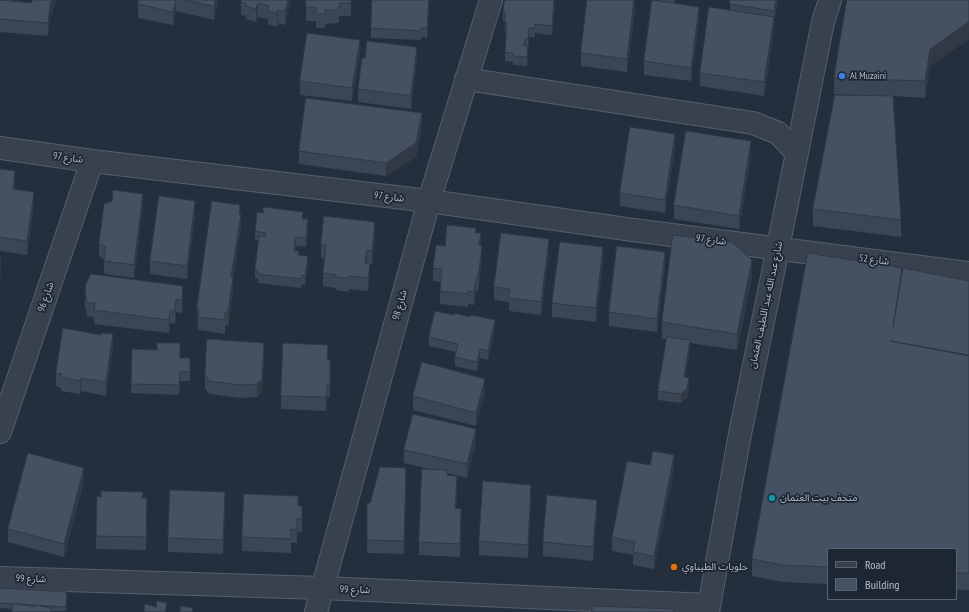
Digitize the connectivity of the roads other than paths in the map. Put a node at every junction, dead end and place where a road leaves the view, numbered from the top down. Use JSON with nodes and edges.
{"nodes":[{"id":1,"x":491,"y":0,"type":"edge"},
{"id":2,"x":830,"y":0,"type":"edge"},
{"id":3,"x":466,"y":79,"type":"junction"},
{"id":4,"x":0,"y":148,"type":"edge"},
{"id":5,"x":797,"y":153,"type":"junction"},
{"id":6,"x":92,"y":161,"type":"junction"},
{"id":7,"x":429,"y":201,"type":"junction"},
{"id":8,"x":778,"y":248,"type":"junction"},
{"id":9,"x":969,"y":273,"type":"edge"},
{"id":10,"x":0,"y":432,"type":"edge"},
{"id":11,"x":0,"y":578,"type":"edge"},
{"id":12,"x":322,"y":588,"type":"junction"},
{"id":13,"x":708,"y":608,"type":"edge"},
{"id":14,"x":316,"y":612,"type":"edge"}],
"edges":[{"from":1,"to":3,"type":"street","name":"شارع 98"},
{"from":2,"to":5,"type":"street","name":"شارع عبد الله عبد اللطيف العثمان"},
{"from":3,"to":5,"type":"street"},
{"from":3,"to":7,"type":"street","name":"شارع 98"},
{"from":4,"to":6,"type":"street","name":"شارع 97"},
{"from":5,"to":8,"type":"street","name":"شارع عبد الله عبد اللطيف العثمان"},
{"from":6,"to":7,"type":"street","name":"شارع 97"},
{"from":6,"to":10,"type":"street","name":"شارع 96"},
{"from":7,"to":8,"type":"street","name":"شارع 97"},
{"from":7,"to":12,"type":"street","name":"شارع 98"},
{"from":8,"to":9,"type":"street","name":"شارع 52"},
{"from":8,"to":13,"type":"street","name":"شارع عبد الله عبد اللطيف العثمان"},
{"from":11,"to":12,"type":"street","name":"شارع 99"},
{"from":12,"to":13,"type":"street","name":"شارع 99"},
{"from":12,"to":14,"type":"street","name":"شارع 98"}]}
